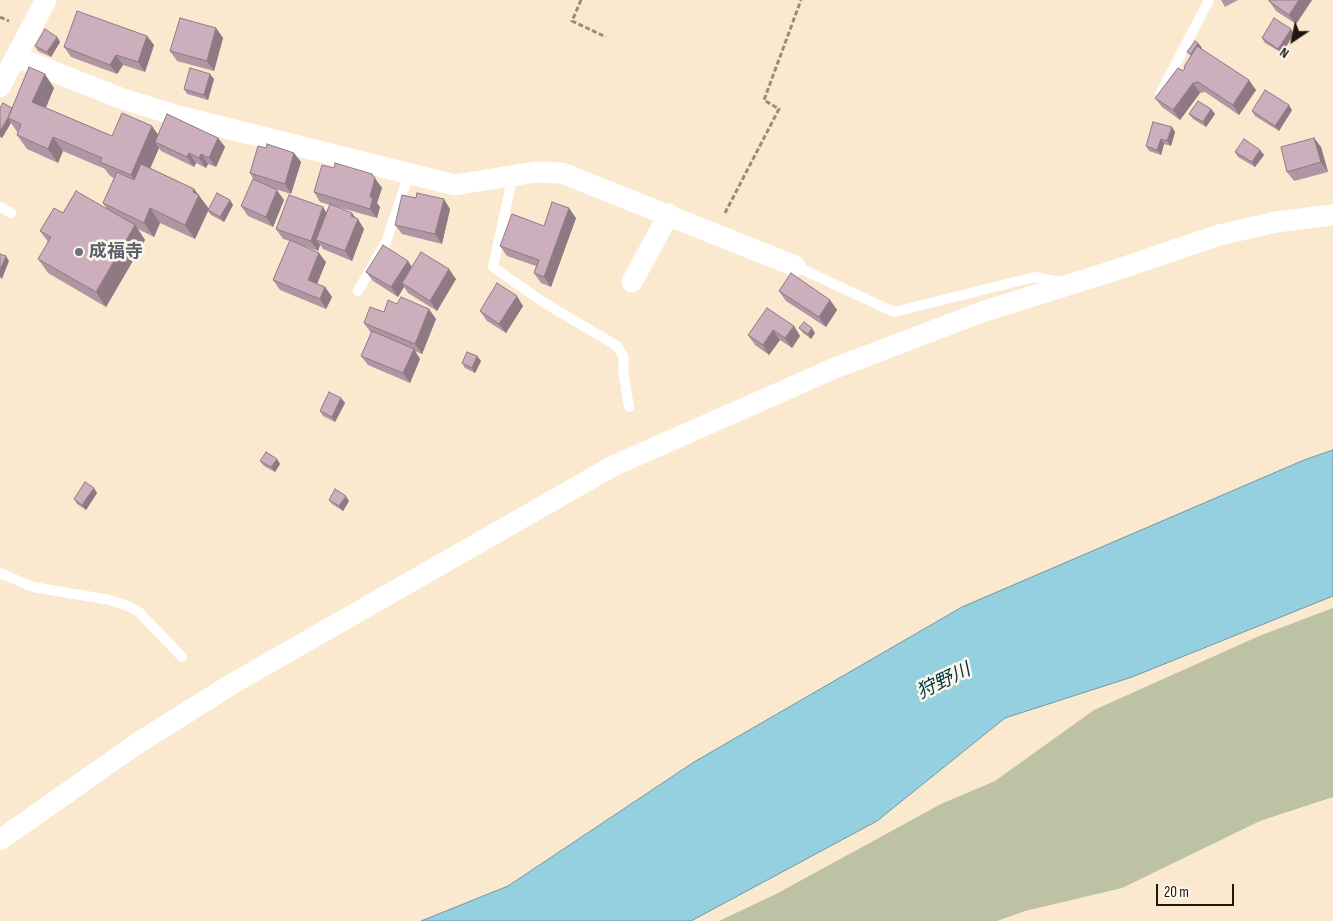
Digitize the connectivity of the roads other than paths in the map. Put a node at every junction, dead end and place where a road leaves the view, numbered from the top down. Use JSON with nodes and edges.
{"nodes":[{"id":1,"x":46,"y":0,"type":"edge"},
{"id":2,"x":1209,"y":0,"type":"edge"},
{"id":3,"x":16,"y":56,"type":"junction"},
{"id":4,"x":0,"y":87,"type":"edge"},
{"id":5,"x":1160,"y":94,"type":"edge"},
{"id":6,"x":409,"y":174,"type":"junction"},
{"id":7,"x":513,"y":175,"type":"junction"},
{"id":8,"x":0,"y":207,"type":"edge"},
{"id":9,"x":11,"y":213,"type":"dead end"},
{"id":10,"x":669,"y":214,"type":"junction"},
{"id":11,"x":1333,"y":215,"type":"edge"},
{"id":12,"x":795,"y":266,"type":"joint"},
{"id":13,"x":632,"y":282,"type":"dead end"},
{"id":14,"x":1072,"y":285,"type":"junction"},
{"id":15,"x":358,"y":292,"type":"dead end"},
{"id":16,"x":629,"y":407,"type":"dead end"},
{"id":17,"x":0,"y":573,"type":"edge"},
{"id":18,"x":182,"y":657,"type":"dead end"},
{"id":19,"x":0,"y":840,"type":"edge"}],
"edges":[{"from":1,"to":3,"type":"street"},
{"from":2,"to":5,"type":"lane"},
{"from":3,"to":4,"type":"street"},
{"from":3,"to":6,"type":"street"},
{"from":6,"to":7,"type":"street"},
{"from":6,"to":15,"type":"lane"},
{"from":7,"to":10,"type":"street"},
{"from":7,"to":16,"type":"lane"},
{"from":8,"to":9,"type":"lane"},
{"from":10,"to":12,"type":"street"},
{"from":10,"to":13,"type":"street"},
{"from":11,"to":14,"type":"street"},
{"from":12,"to":14,"type":"lane"},
{"from":14,"to":19,"type":"street"},
{"from":17,"to":18,"type":"lane"}]}
